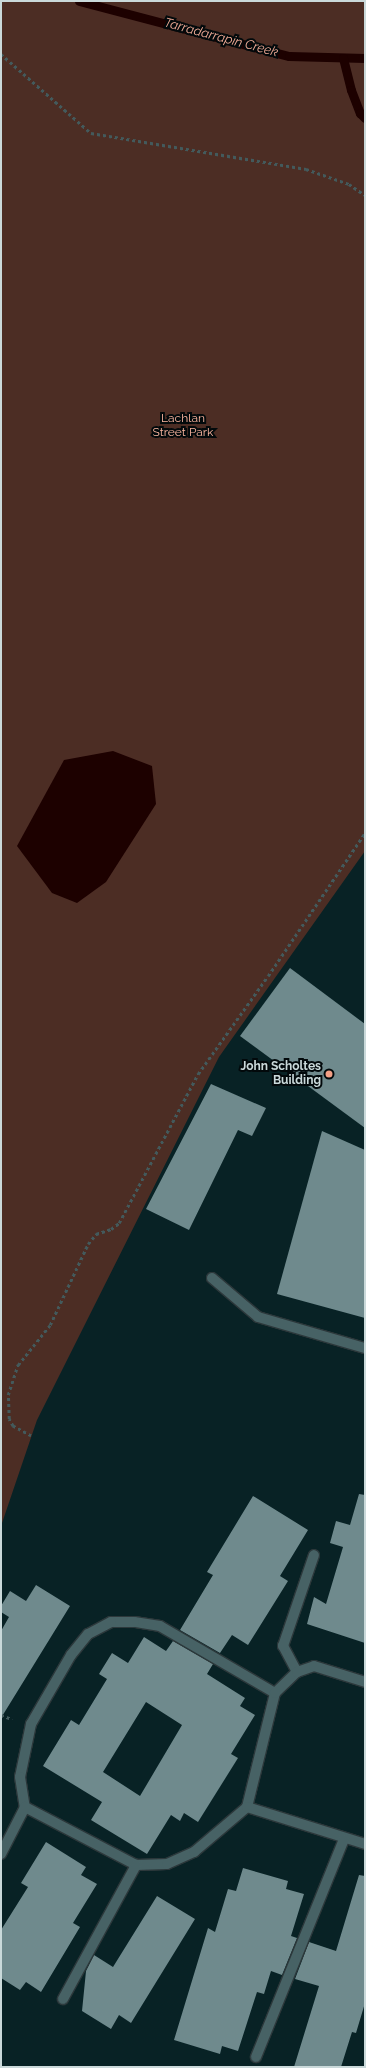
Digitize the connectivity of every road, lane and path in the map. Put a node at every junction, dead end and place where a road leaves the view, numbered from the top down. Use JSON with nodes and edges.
{"nodes":[{"id":1,"x":1,"y":54,"type":"edge"},
{"id":2,"x":365,"y":195,"type":"edge"},
{"id":3,"x":365,"y":833,"type":"edge"},
{"id":4,"x":212,"y":1278,"type":"dead end"},
{"id":5,"x":365,"y":1348,"type":"edge"},
{"id":6,"x":32,"y":1436,"type":"dead end"},
{"id":7,"x":314,"y":1555,"type":"dead end"},
{"id":8,"x":297,"y":1672,"type":"junction"},
{"id":9,"x":365,"y":1682,"type":"edge"},
{"id":10,"x":275,"y":1693,"type":"junction"},
{"id":11,"x":25,"y":1807,"type":"junction"},
{"id":12,"x":247,"y":1807,"type":"junction"},
{"id":13,"x":344,"y":1839,"type":"junction"},
{"id":14,"x":365,"y":1844,"type":"edge"},
{"id":15,"x":1,"y":1854,"type":"edge"},
{"id":16,"x":136,"y":1865,"type":"junction"},
{"id":17,"x":63,"y":1999,"type":"dead end"},
{"id":18,"x":256,"y":2057,"type":"dead end"}],
"edges":[{"from":1,"to":2,"type":"path"},
{"from":3,"to":6,"type":"path"},
{"from":4,"to":5,"type":"street"},
{"from":7,"to":8,"type":"street"},
{"from":8,"to":9,"type":"street"},
{"from":8,"to":10,"type":"street"},
{"from":10,"to":11,"type":"street"},
{"from":10,"to":12,"type":"street"},
{"from":11,"to":15,"type":"street"},
{"from":11,"to":16,"type":"street"},
{"from":12,"to":13,"type":"street"},
{"from":12,"to":16,"type":"street"},
{"from":13,"to":14,"type":"street"},
{"from":13,"to":18,"type":"street"},
{"from":16,"to":17,"type":"street"}]}
